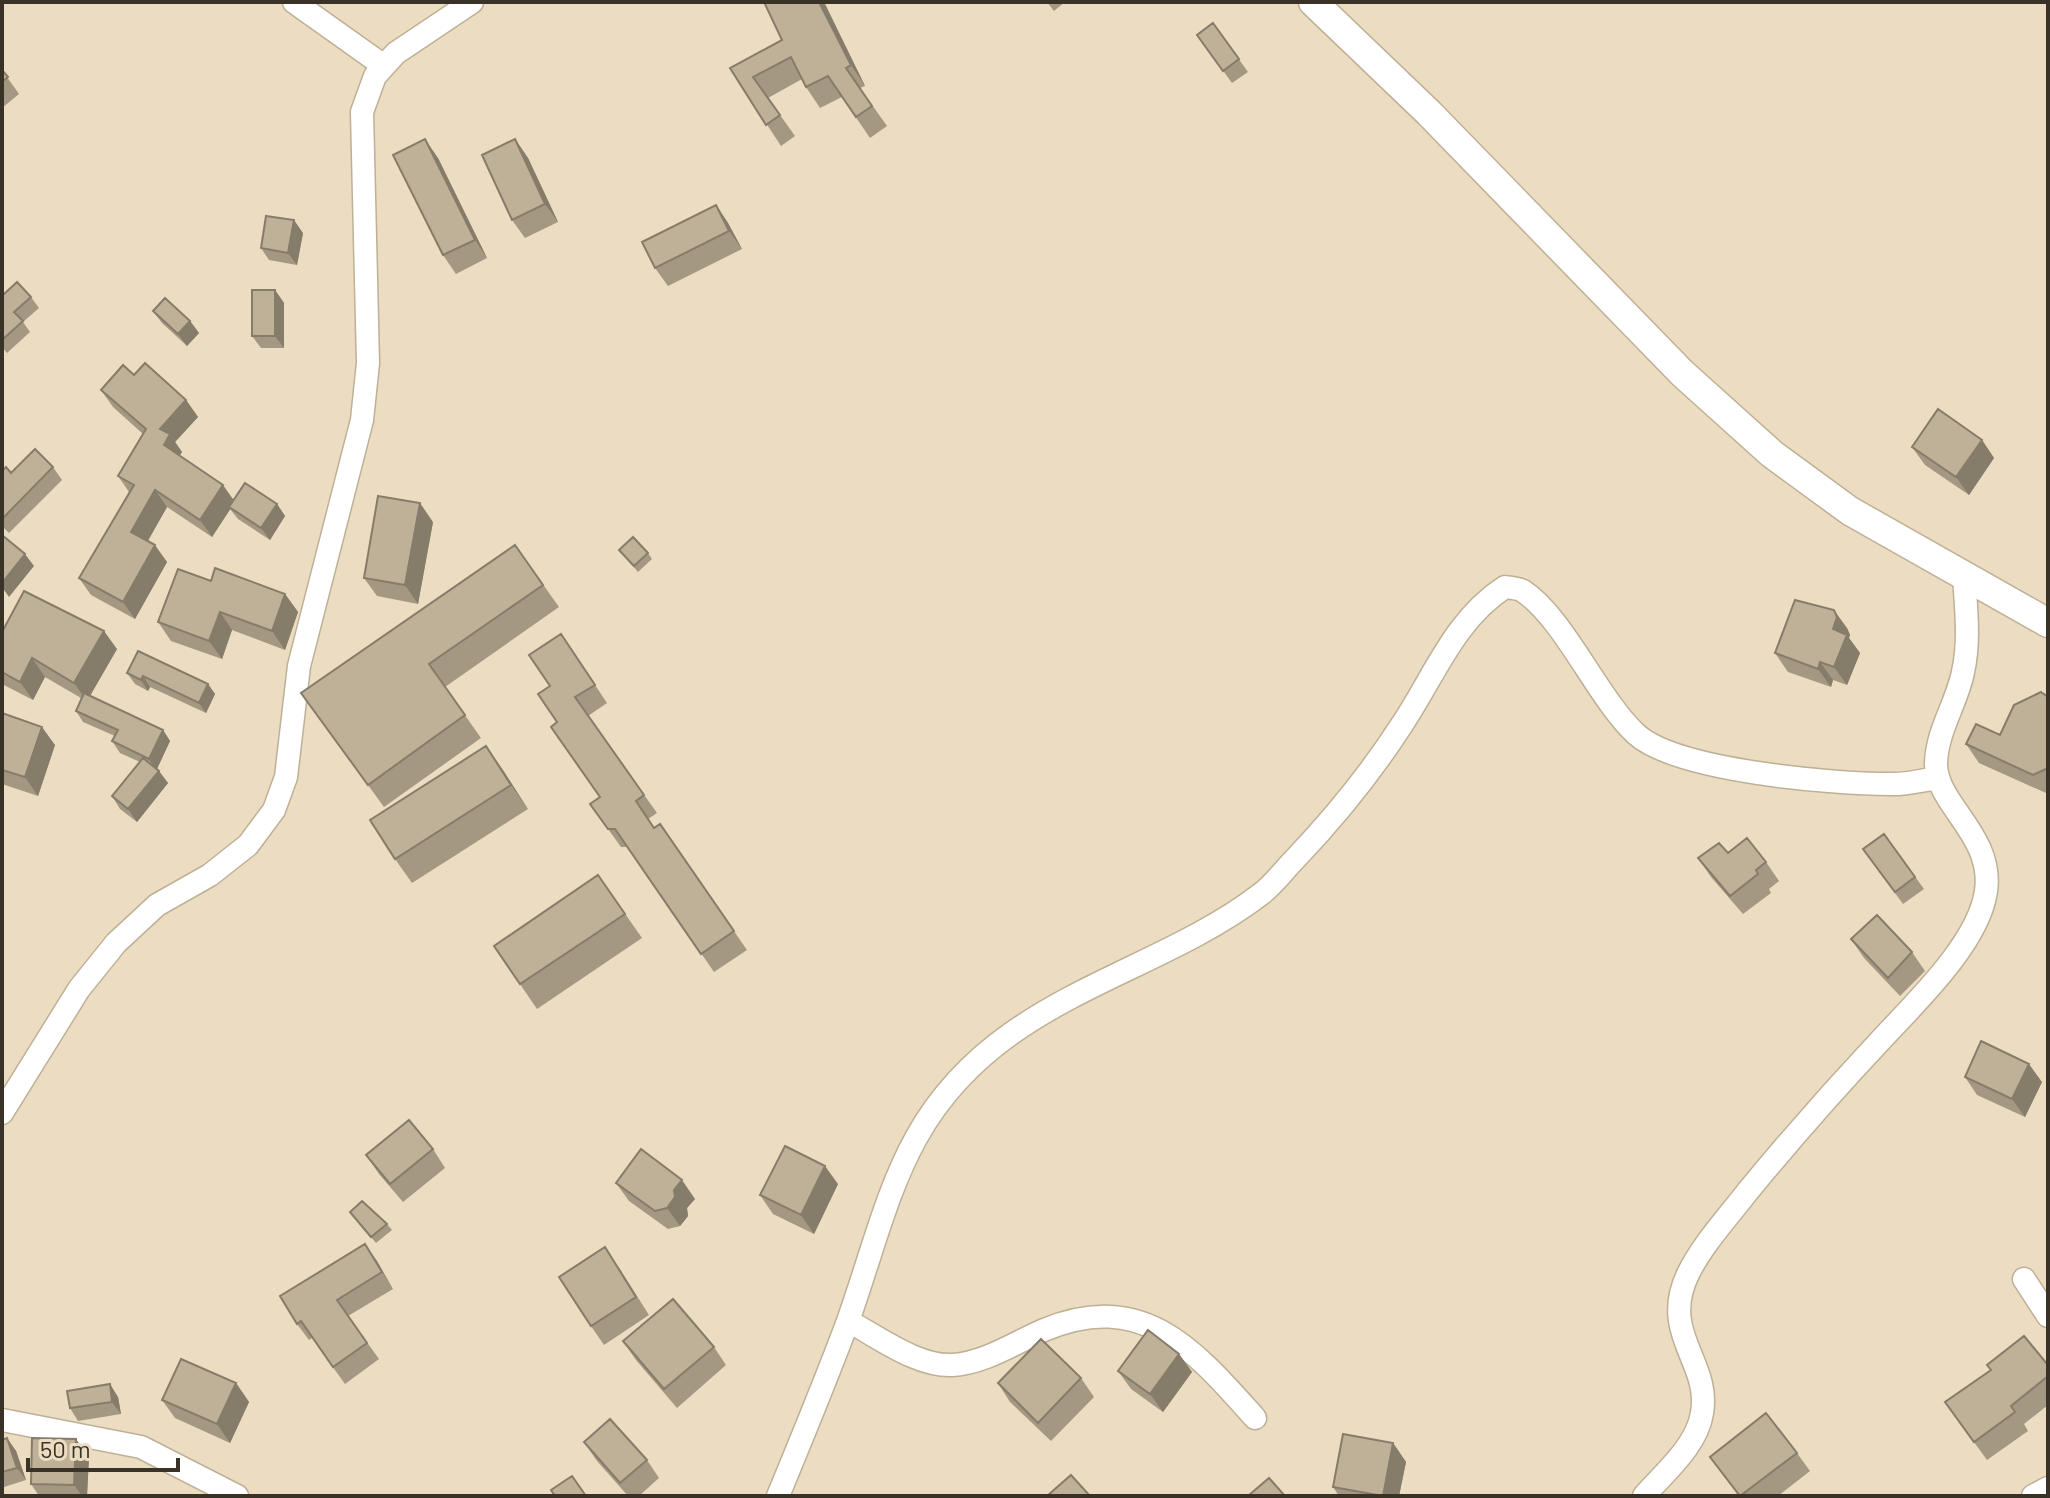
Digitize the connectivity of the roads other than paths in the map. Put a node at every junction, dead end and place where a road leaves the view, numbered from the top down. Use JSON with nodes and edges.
{"nodes":[{"id":1,"x":294,"y":2,"type":"edge"},
{"id":2,"x":472,"y":2,"type":"edge"},
{"id":3,"x":1313,"y":2,"type":"edge"},
{"id":4,"x":384,"y":66,"type":"junction"},
{"id":5,"x":1964,"y":576,"type":"junction"},
{"id":6,"x":2048,"y":623,"type":"edge"},
{"id":7,"x":1938,"y":778,"type":"junction"},
{"id":8,"x":2,"y":1113,"type":"edge"},
{"id":9,"x":2024,"y":1279,"type":"dead end"},
{"id":10,"x":2048,"y":1316,"type":"edge"},
{"id":11,"x":848,"y":1321,"type":"junction"},
{"id":12,"x":1255,"y":1418,"type":"dead end"},
{"id":13,"x":2,"y":1420,"type":"edge"},
{"id":14,"x":2048,"y":1488,"type":"edge"},
{"id":15,"x":237,"y":1496,"type":"edge"},
{"id":16,"x":778,"y":1496,"type":"edge"},
{"id":17,"x":1644,"y":1496,"type":"edge"},
{"id":18,"x":2033,"y":1496,"type":"edge"}],
"edges":[{"from":1,"to":4,"type":"street"},
{"from":2,"to":4,"type":"street"},
{"from":3,"to":5,"type":"main road"},
{"from":4,"to":8,"type":"street"},
{"from":5,"to":6,"type":"main road"},
{"from":5,"to":7,"type":"street"},
{"from":7,"to":11,"type":"street"},
{"from":7,"to":17,"type":"street"},
{"from":9,"to":10,"type":"street"},
{"from":11,"to":12,"type":"street"},
{"from":11,"to":16,"type":"street"},
{"from":13,"to":15,"type":"street"},
{"from":14,"to":18,"type":"street"}]}
